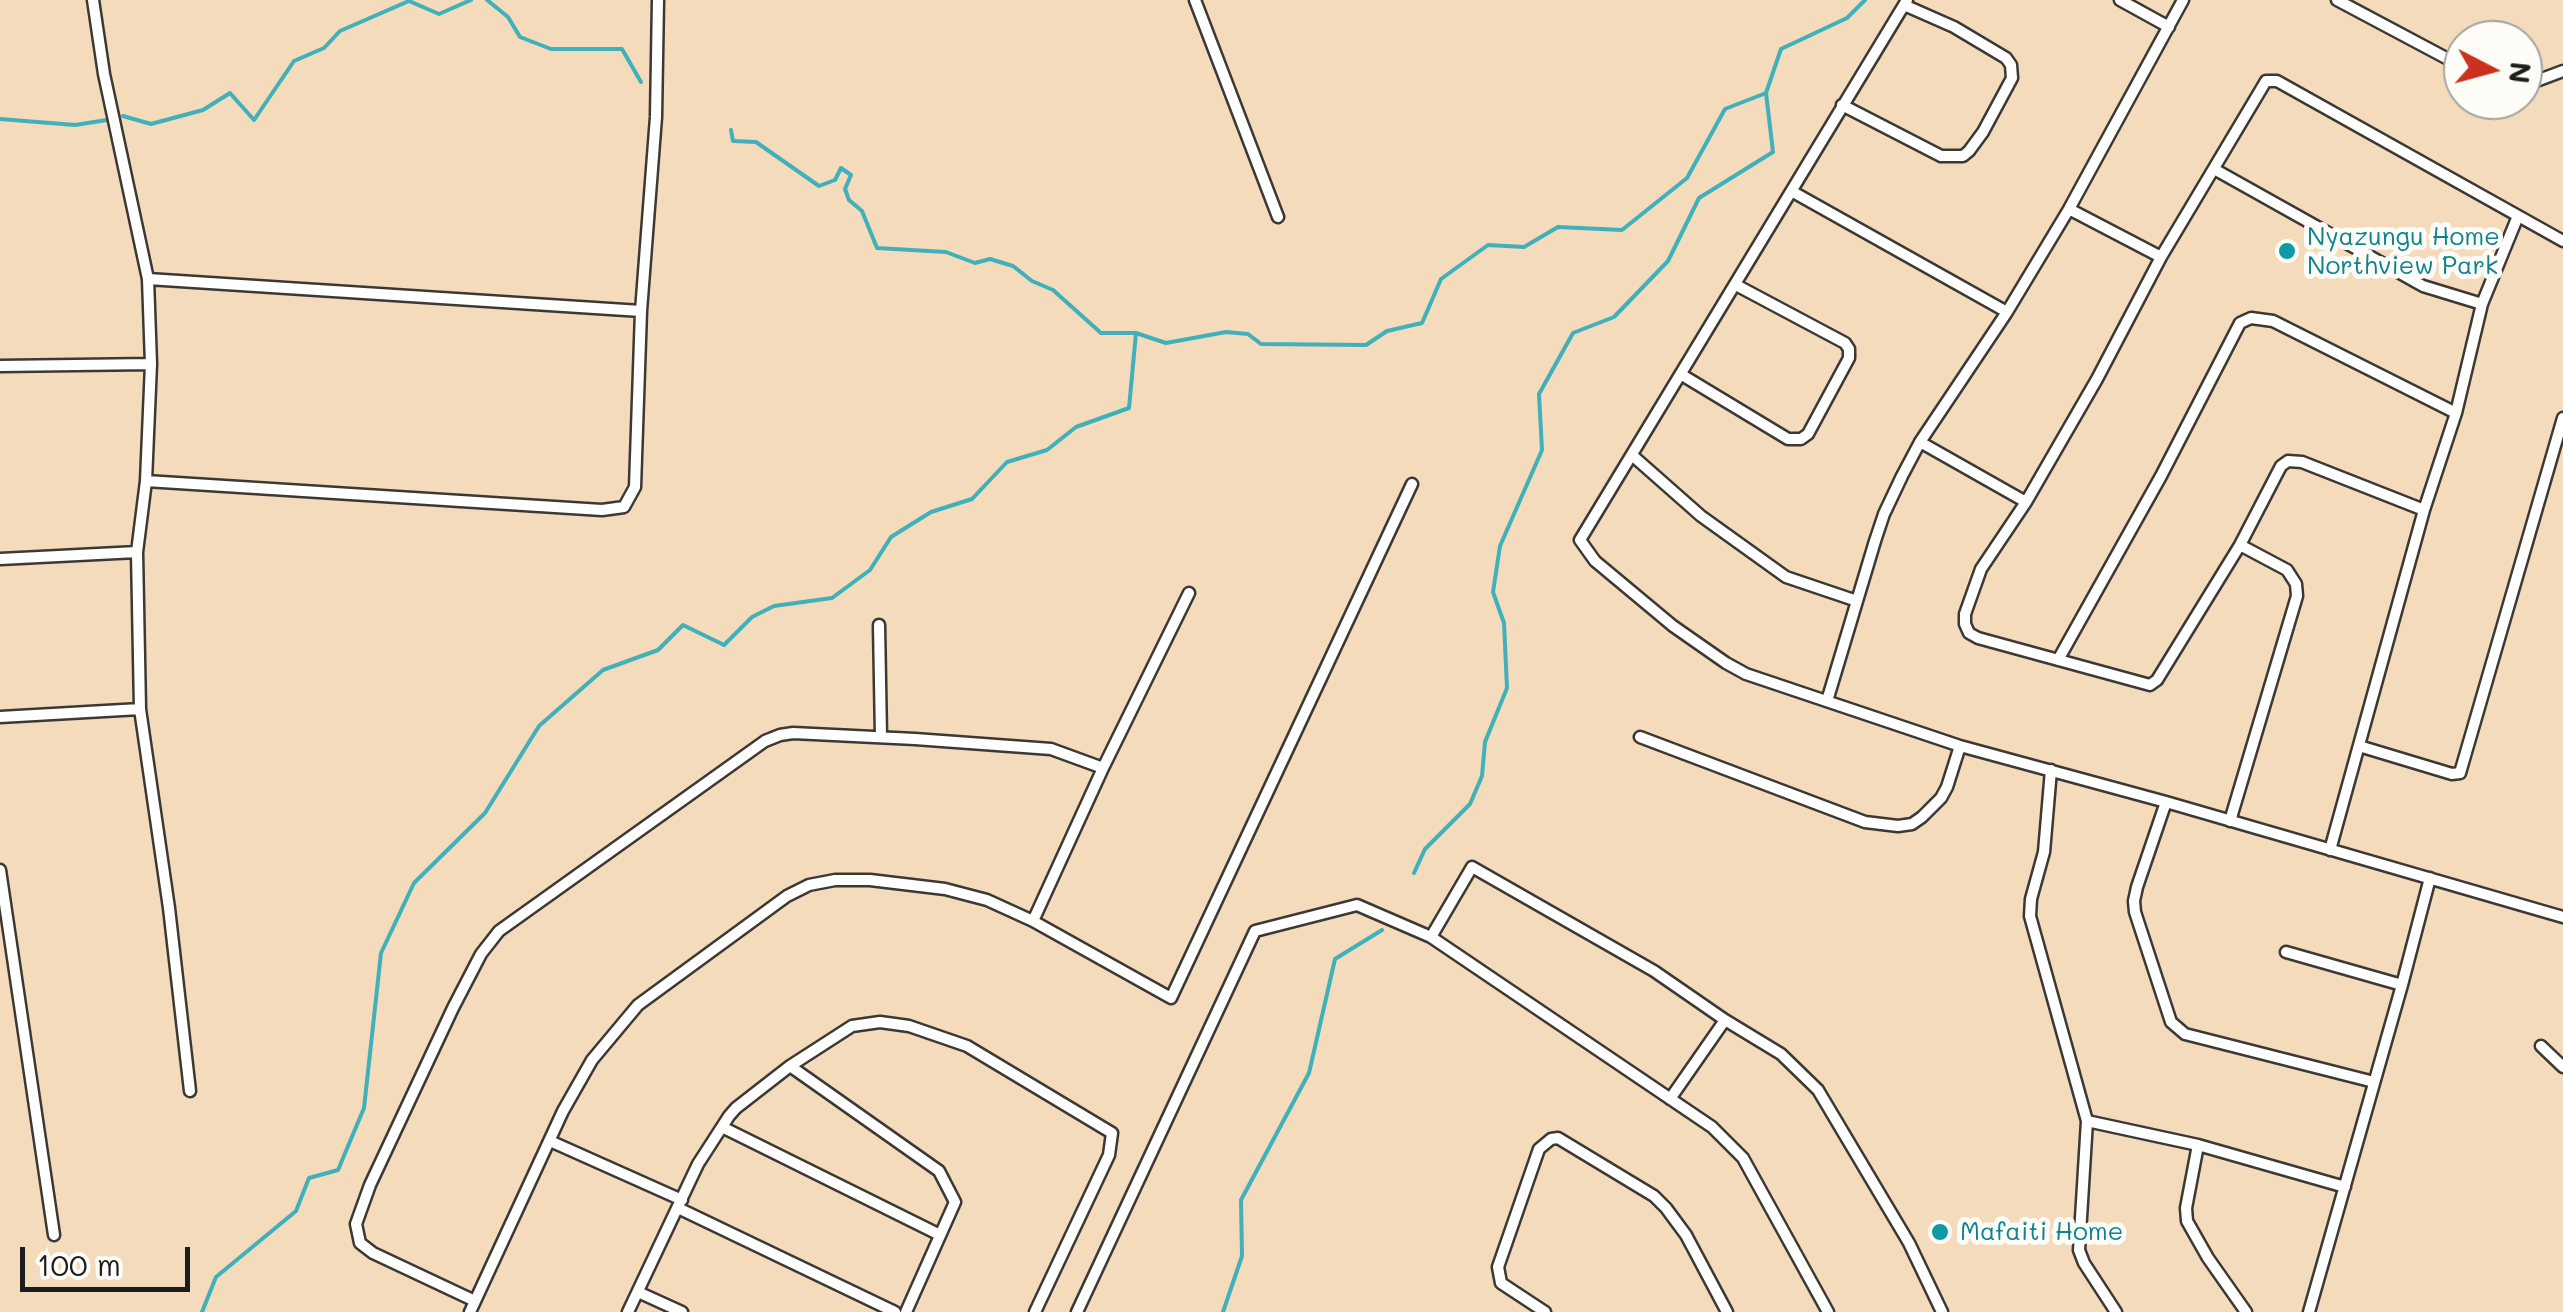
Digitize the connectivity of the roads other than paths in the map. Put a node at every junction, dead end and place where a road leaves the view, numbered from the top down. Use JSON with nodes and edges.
{"nodes":[{"id":1,"x":93,"y":0,"type":"edge"},
{"id":2,"x":658,"y":0,"type":"edge"},
{"id":3,"x":1195,"y":0,"type":"edge"},
{"id":4,"x":2120,"y":0,"type":"edge"},
{"id":5,"x":2183,"y":0,"type":"edge"},
{"id":6,"x":2337,"y":0,"type":"edge"},
{"id":7,"x":1906,"y":2,"type":"edge"},
{"id":8,"x":2169,"y":26,"type":"junction"},
{"id":9,"x":2443,"y":56,"type":"edge"},
{"id":10,"x":1842,"y":105,"type":"junction"},
{"id":11,"x":2214,"y":169,"type":"junction"},
{"id":12,"x":1792,"y":192,"type":"junction"},
{"id":13,"x":2069,"y":209,"type":"junction"},
{"id":14,"x":2518,"y":216,"type":"junction"},
{"id":15,"x":1278,"y":217,"type":"dead end"},
{"id":16,"x":2563,"y":241,"type":"edge"},
{"id":17,"x":2161,"y":257,"type":"junction"},
{"id":18,"x":148,"y":279,"type":"junction"},
{"id":19,"x":1736,"y":285,"type":"junction"},
{"id":20,"x":2482,"y":304,"type":"junction"},
{"id":21,"x":641,"y":311,"type":"junction"},
{"id":22,"x":2007,"y":312,"type":"junction"},
{"id":23,"x":151,"y":364,"type":"junction"},
{"id":24,"x":0,"y":366,"type":"edge"},
{"id":25,"x":1682,"y":374,"type":"junction"},
{"id":26,"x":2456,"y":413,"type":"junction"},
{"id":27,"x":2563,"y":418,"type":"edge"},
{"id":28,"x":1920,"y":442,"type":"junction"},
{"id":29,"x":1633,"y":456,"type":"junction"},
{"id":30,"x":146,"y":481,"type":"junction"},
{"id":31,"x":1412,"y":484,"type":"dead end"},
{"id":32,"x":2026,"y":502,"type":"junction"},
{"id":33,"x":2424,"y":510,"type":"junction"},
{"id":34,"x":2240,"y":545,"type":"junction"},
{"id":35,"x":137,"y":552,"type":"junction"},
{"id":36,"x":0,"y":560,"type":"edge"},
{"id":37,"x":1189,"y":593,"type":"dead end"},
{"id":38,"x":1857,"y":601,"type":"junction"},
{"id":39,"x":879,"y":625,"type":"dead end"},
{"id":40,"x":2058,"y":660,"type":"junction"},
{"id":41,"x":1827,"y":701,"type":"junction"},
{"id":42,"x":140,"y":709,"type":"junction"},
{"id":43,"x":0,"y":717,"type":"edge"},
{"id":44,"x":881,"y":737,"type":"junction"},
{"id":45,"x":1640,"y":737,"type":"dead end"},
{"id":46,"x":1960,"y":746,"type":"junction"},
{"id":47,"x":2359,"y":746,"type":"junction"},
{"id":48,"x":1103,"y":768,"type":"junction"},
{"id":49,"x":2051,"y":770,"type":"junction"},
{"id":50,"x":2166,"y":802,"type":"junction"},
{"id":51,"x":2230,"y":822,"type":"junction"},
{"id":52,"x":2330,"y":850,"type":"junction"},
{"id":53,"x":0,"y":874,"type":"edge"},
{"id":54,"x":2430,"y":878,"type":"junction"},
{"id":55,"x":2563,"y":917,"type":"edge"},
{"id":56,"x":1033,"y":921,"type":"junction"},
{"id":57,"x":1431,"y":936,"type":"junction"},
{"id":58,"x":2286,"y":952,"type":"dead end"},
{"id":59,"x":2402,"y":985,"type":"junction"},
{"id":60,"x":1725,"y":1020,"type":"junction"},
{"id":61,"x":2541,"y":1046,"type":"dead end"},
{"id":62,"x":790,"y":1066,"type":"junction"},
{"id":63,"x":2563,"y":1066,"type":"edge"},
{"id":64,"x":2374,"y":1082,"type":"junction"},
{"id":65,"x":190,"y":1091,"type":"dead end"},
{"id":66,"x":1670,"y":1099,"type":"junction"},
{"id":67,"x":2087,"y":1121,"type":"junction"},
{"id":68,"x":722,"y":1127,"type":"junction"},
{"id":69,"x":550,"y":1141,"type":"junction"},
{"id":70,"x":2198,"y":1145,"type":"junction"},
{"id":71,"x":2345,"y":1187,"type":"junction"},
{"id":72,"x":680,"y":1204,"type":"junction"},
{"id":73,"x":54,"y":1235,"type":"dead end"},
{"id":74,"x":940,"y":1235,"type":"junction"},
{"id":75,"x":638,"y":1292,"type":"junction"},
{"id":76,"x":473,"y":1306,"type":"edge"},
{"id":77,"x":628,"y":1312,"type":"edge"},
{"id":78,"x":682,"y":1312,"type":"edge"},
{"id":79,"x":895,"y":1312,"type":"edge"},
{"id":80,"x":906,"y":1312,"type":"edge"},
{"id":81,"x":1035,"y":1312,"type":"edge"},
{"id":82,"x":1077,"y":1312,"type":"edge"},
{"id":83,"x":1544,"y":1312,"type":"edge"},
{"id":84,"x":1727,"y":1312,"type":"edge"},
{"id":85,"x":1828,"y":1312,"type":"edge"},
{"id":86,"x":1942,"y":1312,"type":"edge"},
{"id":87,"x":2116,"y":1312,"type":"edge"},
{"id":88,"x":2246,"y":1312,"type":"edge"},
{"id":89,"x":2309,"y":1312,"type":"edge"}],
"edges":[{"from":1,"to":18,"type":"street"},
{"from":2,"to":21,"type":"street"},
{"from":3,"to":15,"type":"street"},
{"from":4,"to":8,"type":"street"},
{"from":5,"to":8,"type":"street"},
{"from":6,"to":9,"type":"street"},
{"from":7,"to":10,"type":"street"},
{"from":7,"to":10,"type":"street"},
{"from":8,"to":13,"type":"street"},
{"from":10,"to":12,"type":"street"},
{"from":11,"to":14,"type":"street"},
{"from":11,"to":17,"type":"street"},
{"from":11,"to":20,"type":"street"},
{"from":12,"to":19,"type":"street"},
{"from":12,"to":22,"type":"street"},
{"from":13,"to":17,"type":"street"},
{"from":13,"to":22,"type":"street"},
{"from":14,"to":16,"type":"street"},
{"from":14,"to":20,"type":"street"},
{"from":17,"to":32,"type":"street"},
{"from":18,"to":21,"type":"street"},
{"from":18,"to":23,"type":"street"},
{"from":19,"to":25,"type":"street"},
{"from":19,"to":25,"type":"street"},
{"from":20,"to":26,"type":"street"},
{"from":21,"to":30,"type":"street"},
{"from":22,"to":28,"type":"street"},
{"from":23,"to":24,"type":"street"},
{"from":23,"to":30,"type":"street"},
{"from":25,"to":29,"type":"street"},
{"from":26,"to":33,"type":"street"},
{"from":26,"to":40,"type":"street"},
{"from":27,"to":47,"type":"street"},
{"from":28,"to":32,"type":"street"},
{"from":28,"to":38,"type":"street"},
{"from":29,"to":38,"type":"street"},
{"from":29,"to":41,"type":"street"},
{"from":30,"to":35,"type":"street"},
{"from":31,"to":56,"type":"street"},
{"from":32,"to":40,"type":"street"},
{"from":33,"to":34,"type":"street"},
{"from":33,"to":47,"type":"street"},
{"from":34,"to":40,"type":"street"},
{"from":34,"to":51,"type":"street"},
{"from":35,"to":36,"type":"street"},
{"from":35,"to":42,"type":"street"},
{"from":37,"to":48,"type":"street"},
{"from":38,"to":41,"type":"street"},
{"from":39,"to":44,"type":"street"},
{"from":41,"to":46,"type":"street"},
{"from":42,"to":43,"type":"street"},
{"from":42,"to":65,"type":"street"},
{"from":44,"to":48,"type":"street"},
{"from":44,"to":76,"type":"street"},
{"from":45,"to":46,"type":"street"},
{"from":46,"to":49,"type":"street"},
{"from":47,"to":52,"type":"street"},
{"from":48,"to":56,"type":"street"},
{"from":49,"to":50,"type":"street"},
{"from":49,"to":67,"type":"street"},
{"from":50,"to":51,"type":"street"},
{"from":50,"to":64,"type":"street"},
{"from":51,"to":52,"type":"street"},
{"from":52,"to":54,"type":"street"},
{"from":53,"to":73,"type":"street"},
{"from":54,"to":55,"type":"street"},
{"from":54,"to":59,"type":"street"},
{"from":56,"to":69,"type":"street"},
{"from":57,"to":60,"type":"street"},
{"from":57,"to":66,"type":"street"},
{"from":57,"to":82,"type":"street"},
{"from":58,"to":59,"type":"street"},
{"from":59,"to":64,"type":"street"},
{"from":60,"to":66,"type":"street"},
{"from":60,"to":86,"type":"street"},
{"from":61,"to":63,"type":"street"},
{"from":62,"to":68,"type":"street"},
{"from":62,"to":74,"type":"street"},
{"from":62,"to":81,"type":"street"},
{"from":64,"to":71,"type":"street"},
{"from":66,"to":85,"type":"street"},
{"from":67,"to":70,"type":"street"},
{"from":67,"to":87,"type":"street"},
{"from":68,"to":72,"type":"street"},
{"from":68,"to":74,"type":"street"},
{"from":69,"to":72,"type":"street"},
{"from":69,"to":76,"type":"street"},
{"from":70,"to":71,"type":"street"},
{"from":70,"to":88,"type":"street"},
{"from":71,"to":89,"type":"street"},
{"from":72,"to":75,"type":"street"},
{"from":72,"to":79,"type":"street"},
{"from":74,"to":80,"type":"street"},
{"from":75,"to":77,"type":"street"},
{"from":75,"to":78,"type":"street"},
{"from":83,"to":84,"type":"street"}]}
